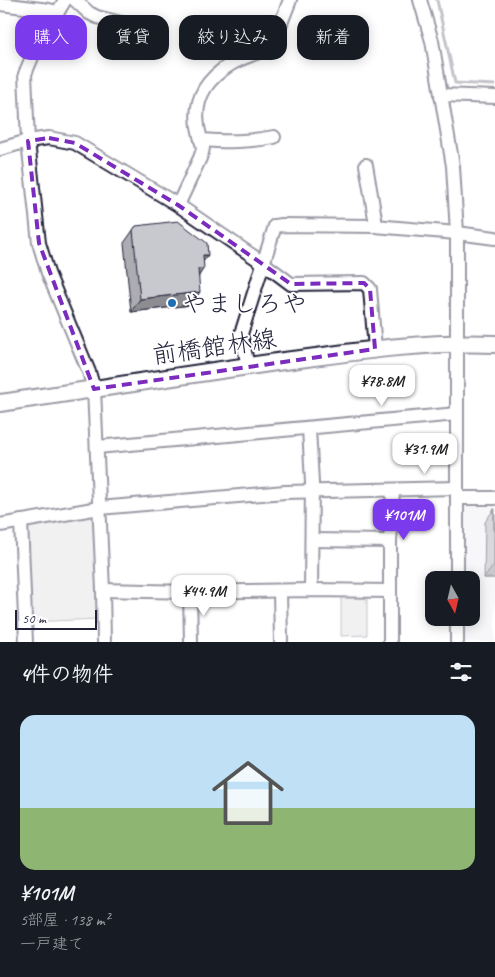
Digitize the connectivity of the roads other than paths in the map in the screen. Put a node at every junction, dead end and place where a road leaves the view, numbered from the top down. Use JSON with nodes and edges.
{"nodes":[{"id":1,"x":65,"y":0,"type":"edge"},
{"id":2,"x":75,"y":0,"type":"edge"},
{"id":3,"x":290,"y":0,"type":"edge"},
{"id":4,"x":420,"y":0,"type":"edge"},
{"id":5,"x":0,"y":4,"type":"edge"},
{"id":6,"x":58,"y":12,"type":"junction"},
{"id":7,"x":97,"y":17,"type":"edge"},
{"id":8,"x":442,"y":95,"type":"junction"},
{"id":9,"x":495,"y":96,"type":"edge"},
{"id":10,"x":274,"y":137,"type":"dead end"},
{"id":11,"x":201,"y":140,"type":"junction"},
{"id":12,"x":28,"y":141,"type":"junction"},
{"id":13,"x":0,"y":149,"type":"edge"},
{"id":14,"x":366,"y":165,"type":"dead end"},
{"id":15,"x":178,"y":205,"type":"junction"},
{"id":16,"x":375,"y":226,"type":"junction"},
{"id":17,"x":456,"y":233,"type":"junction"},
{"id":18,"x":495,"y":238,"type":"edge"},
{"id":19,"x":263,"y":263,"type":"junction"},
{"id":20,"x":456,"y":343,"type":"junction"},
{"id":21,"x":495,"y":344,"type":"edge"},
{"id":22,"x":375,"y":349,"type":"junction"},
{"id":23,"x":248,"y":366,"type":"junction"},
{"id":24,"x":94,"y":389,"type":"junction"},
{"id":25,"x":0,"y":403,"type":"edge"},
{"id":26,"x":457,"y":414,"type":"junction"},
{"id":27,"x":309,"y":428,"type":"junction"},
{"id":28,"x":97,"y":448,"type":"junction"},
{"id":29,"x":393,"y":490,"type":"junction"},
{"id":30,"x":312,"y":491,"type":"junction"},
{"id":31,"x":457,"y":493,"type":"junction"},
{"id":32,"x":495,"y":498,"type":"edge"},
{"id":33,"x":99,"y":508,"type":"junction"},
{"id":34,"x":21,"y":521,"type":"junction"},
{"id":35,"x":0,"y":525,"type":"edge"},
{"id":36,"x":312,"y":540,"type":"junction"},
{"id":37,"x":390,"y":540,"type":"junction"},
{"id":38,"x":457,"y":571,"type":"edge"},
{"id":39,"x":103,"y":590,"type":"junction"},
{"id":40,"x":311,"y":590,"type":"junction"},
{"id":41,"x":390,"y":591,"type":"junction"},
{"id":42,"x":190,"y":592,"type":"junction"},
{"id":43,"x":280,"y":592,"type":"junction"},
{"id":44,"x":457,"y":626,"type":"edge"},
{"id":45,"x":26,"y":642,"type":"edge"},
{"id":46,"x":104,"y":642,"type":"edge"},
{"id":47,"x":191,"y":642,"type":"edge"},
{"id":48,"x":281,"y":642,"type":"edge"},
{"id":49,"x":390,"y":642,"type":"edge"},
{"id":50,"x":456,"y":642,"type":"edge"}],
"edges":[{"from":1,"to":6,"type":"street"},
{"from":2,"to":7,"type":"street"},
{"from":3,"to":11,"type":"street"},
{"from":4,"to":8,"type":"street"},
{"from":5,"to":6,"type":"street"},
{"from":6,"to":12,"type":"street"},
{"from":8,"to":9,"type":"street"},
{"from":8,"to":17,"type":"street"},
{"from":10,"to":11,"type":"street"},
{"from":11,"to":15,"type":"street"},
{"from":12,"to":13,"type":"street"},
{"from":12,"to":15,"type":"street"},
{"from":12,"to":24,"type":"street"},
{"from":14,"to":16,"type":"street"},
{"from":15,"to":19,"type":"street"},
{"from":16,"to":17,"type":"street"},
{"from":16,"to":19,"type":"street"},
{"from":17,"to":18,"type":"street"},
{"from":17,"to":20,"type":"street"},
{"from":19,"to":22,"type":"street"},
{"from":19,"to":23,"type":"street"},
{"from":20,"to":21,"type":"main road","name":"前橋館林線"},
{"from":20,"to":22,"type":"main road","name":"前橋館林線"},
{"from":20,"to":26,"type":"street"},
{"from":22,"to":23,"type":"main road","name":"前橋館林線"},
{"from":23,"to":24,"type":"main road","name":"前橋館林線"},
{"from":24,"to":25,"type":"main road","name":"前橋館林線"},
{"from":24,"to":28,"type":"street"},
{"from":26,"to":27,"type":"street"},
{"from":26,"to":31,"type":"street"},
{"from":27,"to":28,"type":"street"},
{"from":27,"to":30,"type":"street"},
{"from":28,"to":33,"type":"street"},
{"from":29,"to":30,"type":"street"},
{"from":29,"to":31,"type":"street"},
{"from":29,"to":37,"type":"street"},
{"from":30,"to":33,"type":"street"},
{"from":30,"to":36,"type":"street"},
{"from":31,"to":32,"type":"street"},
{"from":31,"to":38,"type":"street"},
{"from":33,"to":34,"type":"street"},
{"from":33,"to":39,"type":"street"},
{"from":34,"to":35,"type":"street"},
{"from":34,"to":45,"type":"street"},
{"from":36,"to":37,"type":"street"},
{"from":36,"to":40,"type":"street"},
{"from":37,"to":41,"type":"street"},
{"from":39,"to":42,"type":"street"},
{"from":39,"to":46,"type":"street"},
{"from":40,"to":41,"type":"street"},
{"from":40,"to":43,"type":"street"},
{"from":41,"to":49,"type":"street"},
{"from":42,"to":43,"type":"street"},
{"from":42,"to":47,"type":"street"},
{"from":43,"to":48,"type":"street"},
{"from":44,"to":50,"type":"street"}]}
